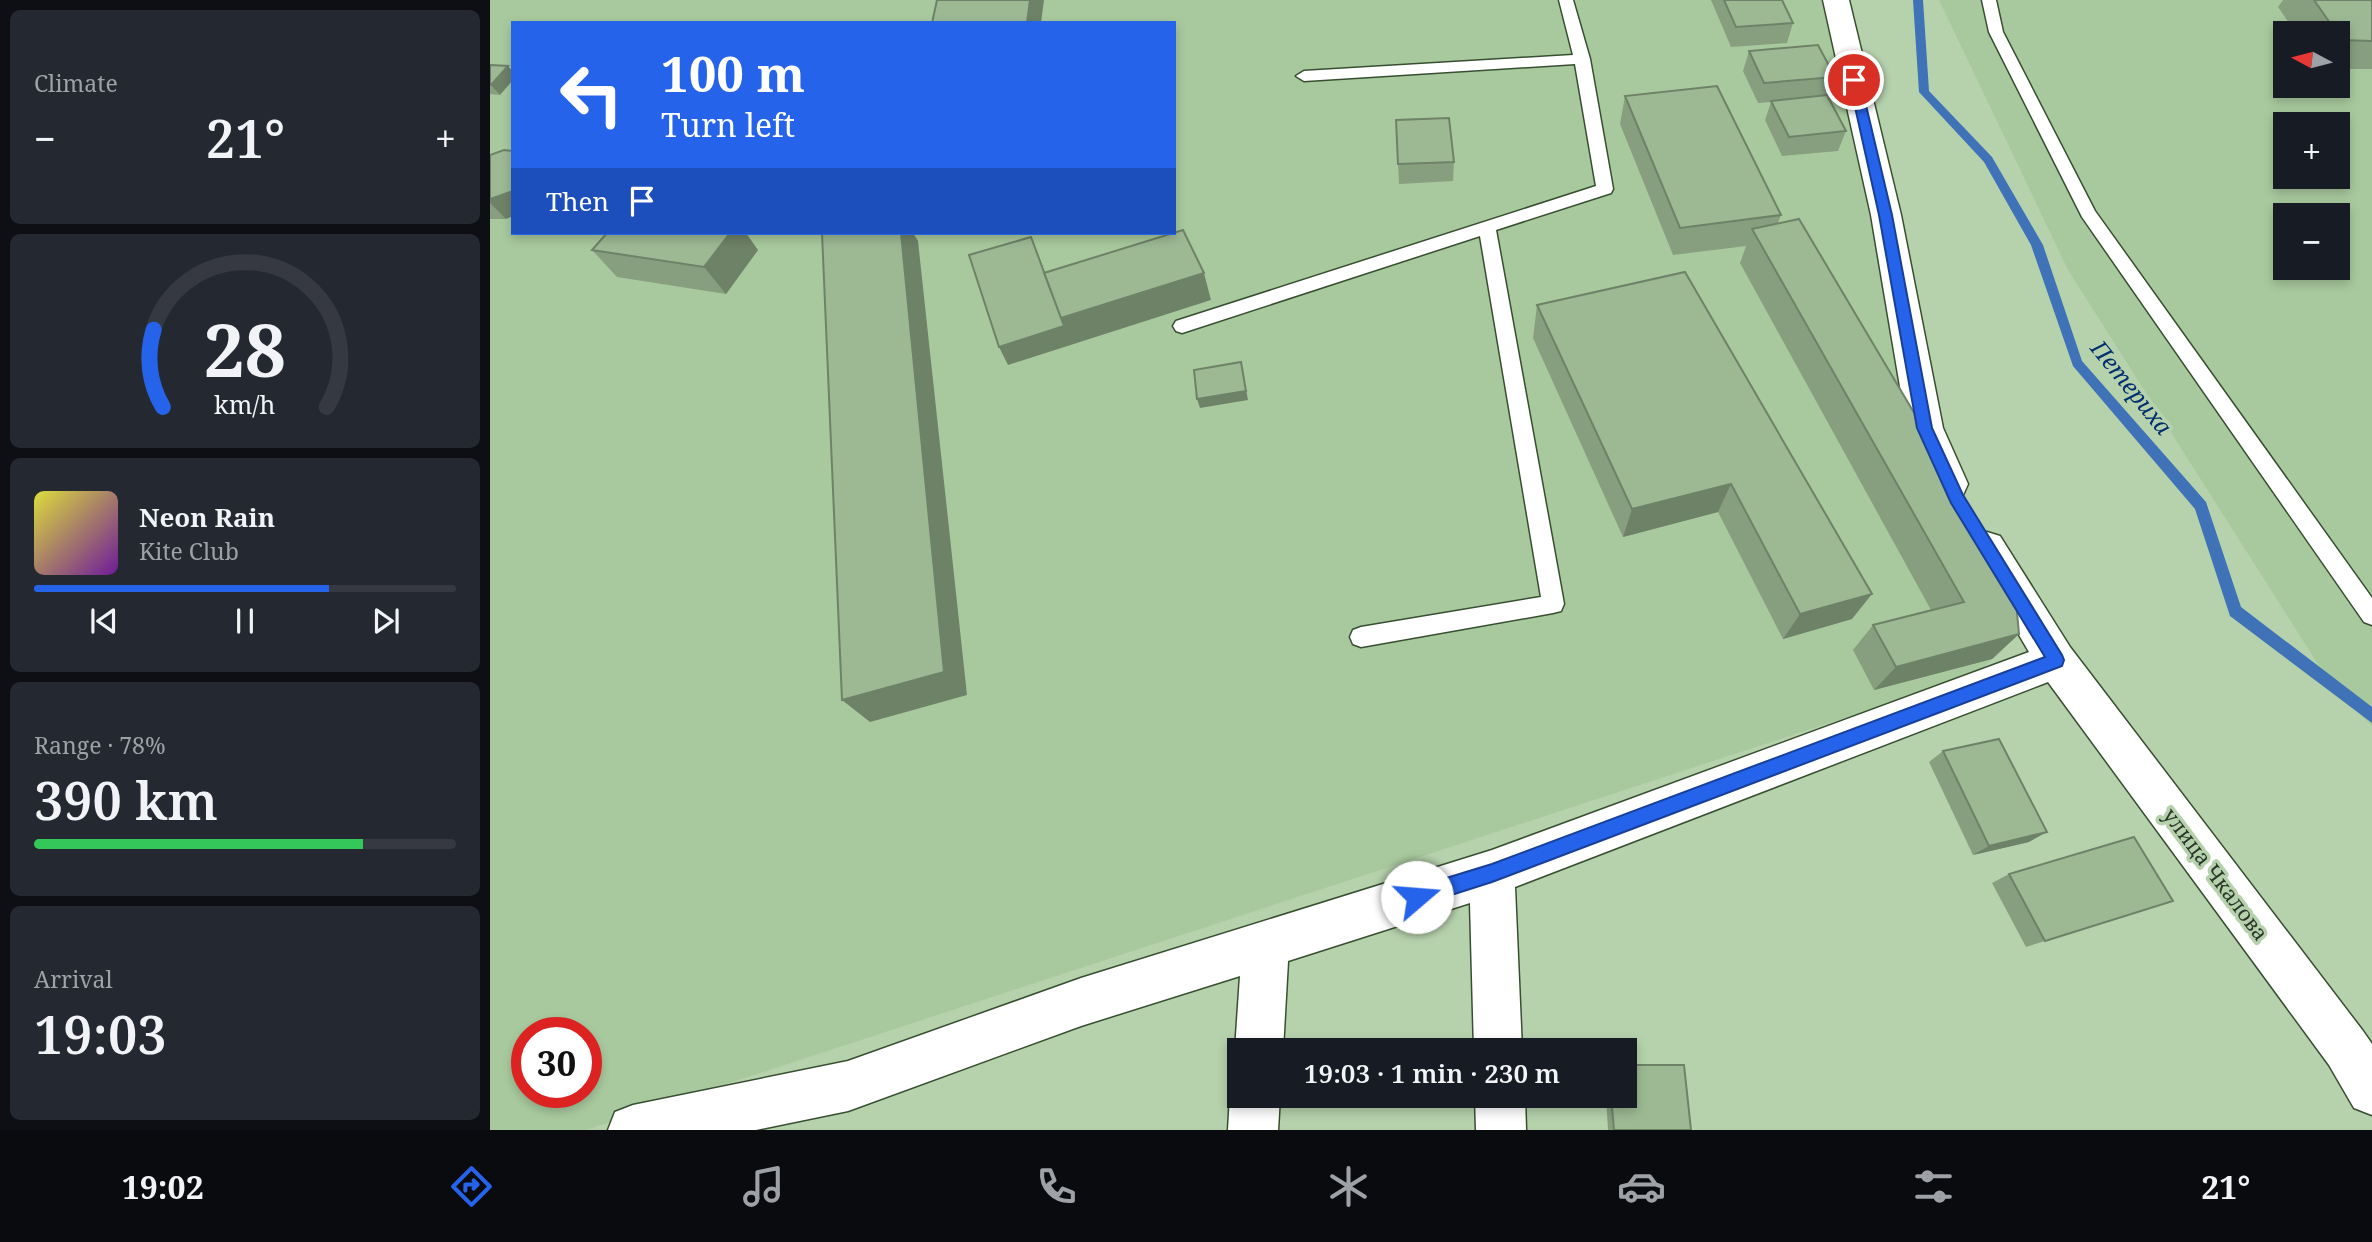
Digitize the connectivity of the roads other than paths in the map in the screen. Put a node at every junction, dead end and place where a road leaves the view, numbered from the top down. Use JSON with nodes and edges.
{"nodes":[{"id":1,"x":1566,"y":0,"type":"edge"},
{"id":2,"x":1836,"y":0,"type":"edge"},
{"id":3,"x":1989,"y":0,"type":"edge"},
{"id":4,"x":1582,"y":59,"type":"junction"},
{"id":5,"x":1304,"y":76,"type":"dead end"},
{"id":6,"x":1487,"y":227,"type":"junction"},
{"id":7,"x":1182,"y":326,"type":"dead end"},
{"id":8,"x":2372,"y":615,"type":"edge"},
{"id":9,"x":1361,"y":637,"type":"dead end"},
{"id":10,"x":2056,"y":660,"type":"junction"},
{"id":11,"x":1492,"y":873,"type":"junction"},
{"id":12,"x":1266,"y":945,"type":"junction"},
{"id":13,"x":1260,"y":1038,"type":"edge"},
{"id":14,"x":1498,"y":1038,"type":"edge"},
{"id":15,"x":2372,"y":1090,"type":"edge"},
{"id":16,"x":1254,"y":1108,"type":"edge"},
{"id":17,"x":1500,"y":1108,"type":"edge"},
{"id":18,"x":633,"y":1130,"type":"edge"},
{"id":19,"x":1253,"y":1130,"type":"edge"},
{"id":20,"x":1501,"y":1130,"type":"edge"}],
"edges":[{"from":1,"to":4,"type":"lane"},
{"from":2,"to":10,"type":"street","name":"улица Чкалова"},
{"from":3,"to":8,"type":"lane"},
{"from":4,"to":5,"type":"lane"},
{"from":4,"to":6,"type":"lane"},
{"from":6,"to":7,"type":"lane"},
{"from":6,"to":9,"type":"lane"},
{"from":10,"to":11,"type":"street"},
{"from":10,"to":15,"type":"street","name":"улица Чкалова"},
{"from":11,"to":12,"type":"street"},
{"from":11,"to":14,"type":"street"},
{"from":12,"to":13,"type":"street"},
{"from":12,"to":18,"type":"street"},
{"from":16,"to":19,"type":"street"},
{"from":17,"to":20,"type":"street"}]}
